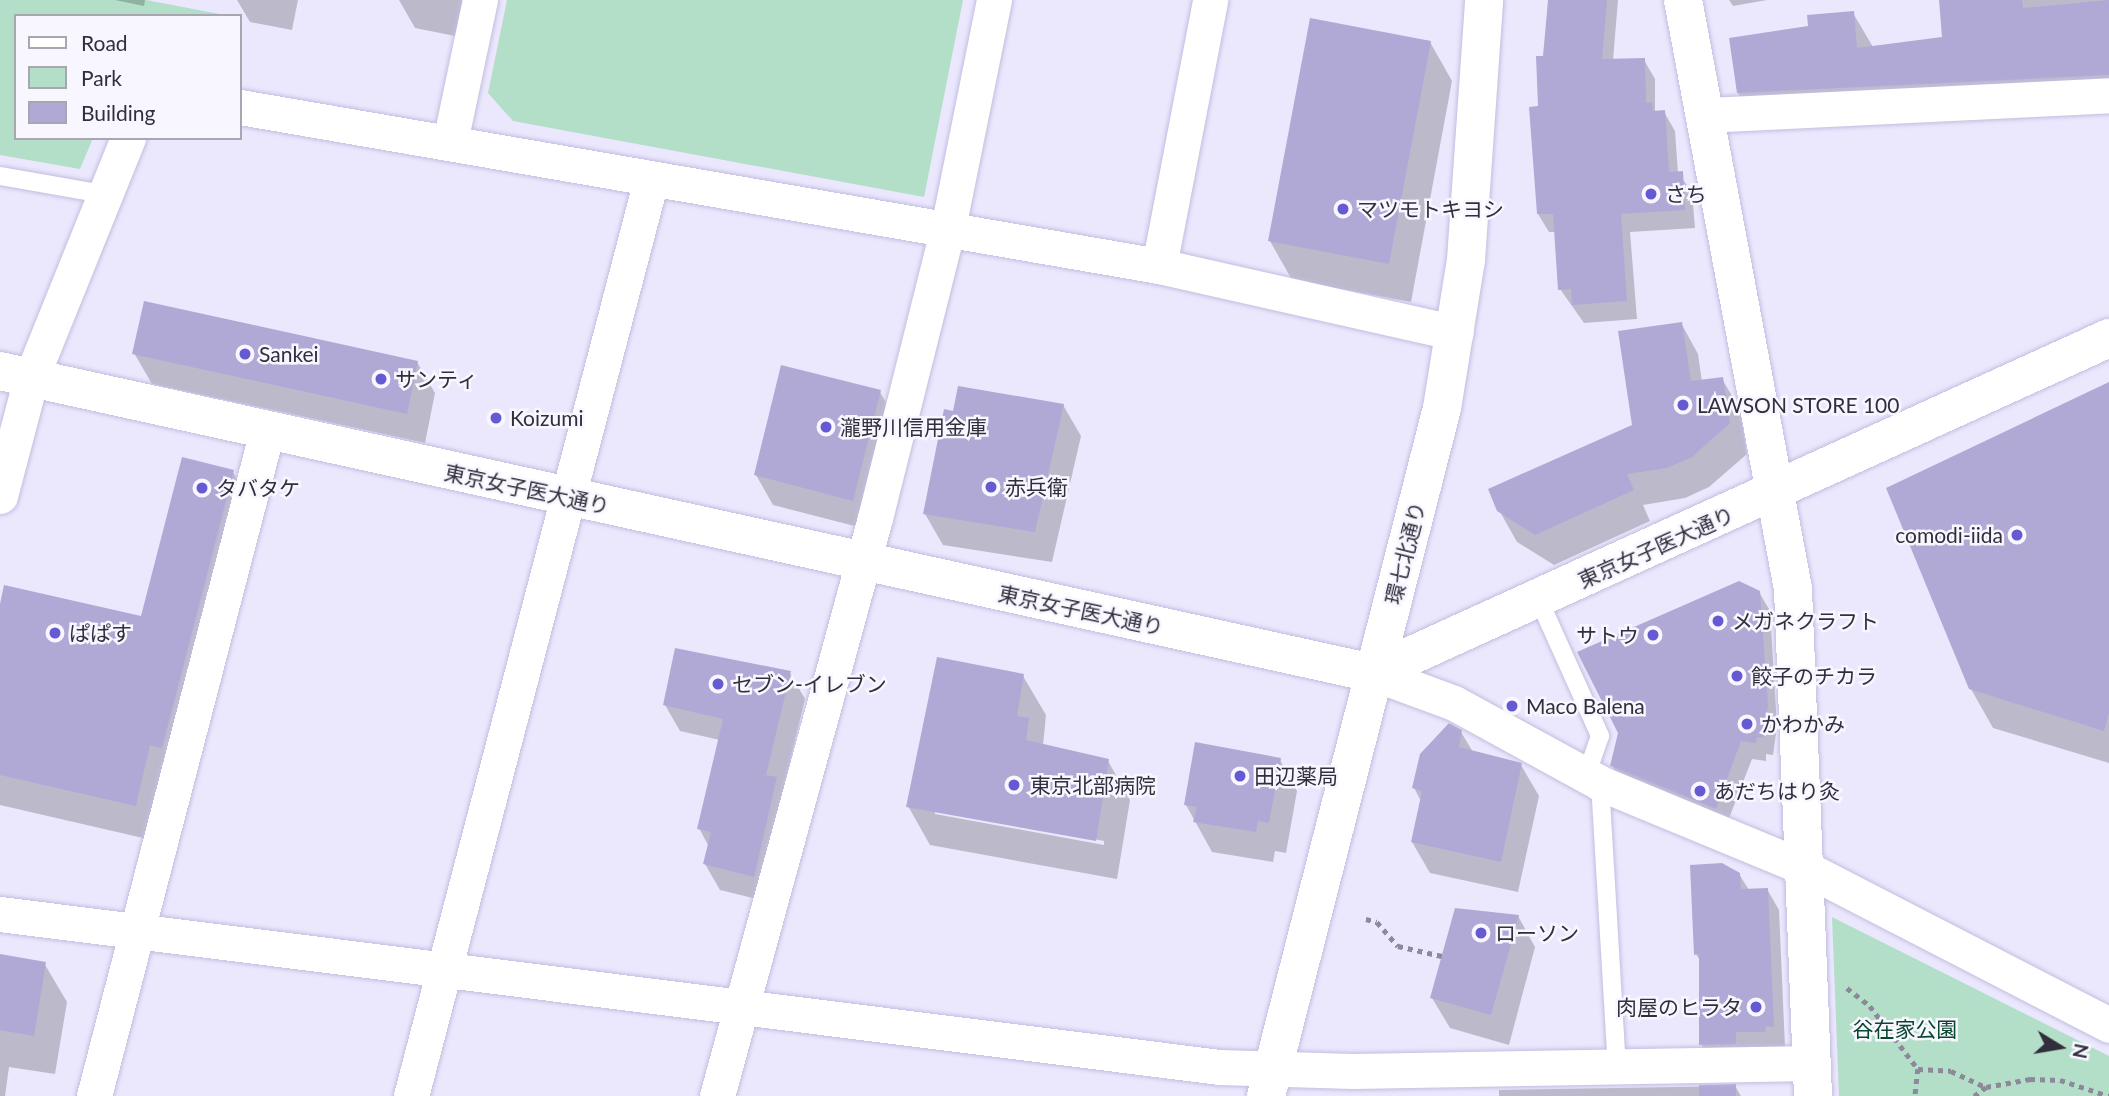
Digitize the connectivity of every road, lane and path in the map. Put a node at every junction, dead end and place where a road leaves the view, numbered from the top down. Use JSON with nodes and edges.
{"nodes":[{"id":1,"x":480,"y":0,"type":"edge"},
{"id":2,"x":994,"y":0,"type":"edge"},
{"id":3,"x":1210,"y":0,"type":"edge"},
{"id":4,"x":1484,"y":0,"type":"edge"},
{"id":5,"x":1683,"y":0,"type":"edge"},
{"id":6,"x":2109,"y":94,"type":"edge"},
{"id":7,"x":242,"y":107,"type":"edge"},
{"id":8,"x":1706,"y":115,"type":"junction"},
{"id":9,"x":127,"y":140,"type":"edge"},
{"id":10,"x":450,"y":142,"type":"junction"},
{"id":11,"x":0,"y":176,"type":"edge"},
{"id":12,"x":651,"y":180,"type":"junction"},
{"id":13,"x":103,"y":194,"type":"junction"},
{"id":14,"x":948,"y":228,"type":"junction"},
{"id":15,"x":1158,"y":266,"type":"junction"},
{"id":16,"x":1456,"y":333,"type":"junction"},
{"id":17,"x":2109,"y":338,"type":"edge"},
{"id":18,"x":15,"y":374,"type":"edge"},
{"id":19,"x":267,"y":431,"type":"junction"},
{"id":20,"x":1776,"y":492,"type":"junction"},
{"id":21,"x":0,"y":496,"type":"edge"},
{"id":22,"x":567,"y":498,"type":"junction"},
{"id":23,"x":861,"y":562,"type":"junction"},
{"id":24,"x":1539,"y":600,"type":"junction"},
{"id":25,"x":1373,"y":673,"type":"junction"},
{"id":26,"x":1593,"y":779,"type":"junction"},
{"id":27,"x":1803,"y":867,"type":"junction"},
{"id":28,"x":0,"y":914,"type":"edge"},
{"id":29,"x":1366,"y":919,"type":"dead end"},
{"id":30,"x":135,"y":932,"type":"junction"},
{"id":31,"x":1442,"y":956,"type":"dead end"},
{"id":32,"x":444,"y":972,"type":"junction"},
{"id":33,"x":1839,"y":982,"type":"dead end"},
{"id":34,"x":739,"y":1010,"type":"junction"},
{"id":35,"x":2109,"y":1025,"type":"edge"},
{"id":36,"x":1617,"y":1065,"type":"junction"},
{"id":37,"x":1918,"y":1069,"type":"junction"},
{"id":38,"x":1813,"y":1080,"type":"edge"},
{"id":39,"x":1270,"y":1082,"type":"edge"},
{"id":40,"x":1986,"y":1087,"type":"junction"},
{"id":41,"x":94,"y":1096,"type":"edge"},
{"id":42,"x":411,"y":1096,"type":"edge"},
{"id":43,"x":717,"y":1096,"type":"edge"},
{"id":44,"x":1915,"y":1096,"type":"edge"},
{"id":45,"x":1974,"y":1096,"type":"edge"},
{"id":46,"x":2109,"y":1096,"type":"edge"}],
"edges":[{"from":1,"to":10,"type":"street"},
{"from":2,"to":14,"type":"street"},
{"from":3,"to":15,"type":"street"},
{"from":4,"to":16,"type":"street","name":"環七北通り"},
{"from":5,"to":8,"type":"street"},
{"from":6,"to":8,"type":"street"},
{"from":7,"to":10,"type":"street"},
{"from":8,"to":20,"type":"street"},
{"from":9,"to":13,"type":"street"},
{"from":10,"to":12,"type":"street"},
{"from":11,"to":13,"type":"lane"},
{"from":12,"to":14,"type":"street"},
{"from":12,"to":22,"type":"street"},
{"from":13,"to":18,"type":"street"},
{"from":14,"to":15,"type":"street"},
{"from":14,"to":23,"type":"street"},
{"from":15,"to":16,"type":"street"},
{"from":16,"to":25,"type":"street","name":"環七北通り"},
{"from":17,"to":20,"type":"street","name":"東京女子医大通り"},
{"from":18,"to":19,"type":"street","name":"東京女子医大通り"},
{"from":18,"to":21,"type":"street"},
{"from":19,"to":22,"type":"street","name":"東京女子医大通り"},
{"from":19,"to":30,"type":"street"},
{"from":20,"to":24,"type":"street","name":"東京女子医大通り"},
{"from":20,"to":27,"type":"street"},
{"from":22,"to":23,"type":"street","name":"東京女子医大通り"},
{"from":22,"to":32,"type":"street"},
{"from":23,"to":25,"type":"street","name":"東京女子医大通り"},
{"from":23,"to":34,"type":"street"},
{"from":24,"to":25,"type":"street","name":"東京女子医大通り"},
{"from":24,"to":26,"type":"lane"},
{"from":25,"to":26,"type":"street"},
{"from":25,"to":39,"type":"street","name":"環七北通り"},
{"from":26,"to":27,"type":"street"},
{"from":26,"to":36,"type":"lane"},
{"from":27,"to":35,"type":"street"},
{"from":27,"to":38,"type":"street"},
{"from":28,"to":30,"type":"street"},
{"from":29,"to":31,"type":"path"},
{"from":30,"to":32,"type":"street"},
{"from":30,"to":41,"type":"street"},
{"from":32,"to":34,"type":"street"},
{"from":32,"to":42,"type":"street"},
{"from":33,"to":37,"type":"path"},
{"from":34,"to":39,"type":"street"},
{"from":34,"to":43,"type":"street"},
{"from":36,"to":38,"type":"street"},
{"from":36,"to":39,"type":"street"},
{"from":37,"to":40,"type":"path"},
{"from":37,"to":44,"type":"path"},
{"from":40,"to":45,"type":"path"},
{"from":40,"to":46,"type":"path"}]}
